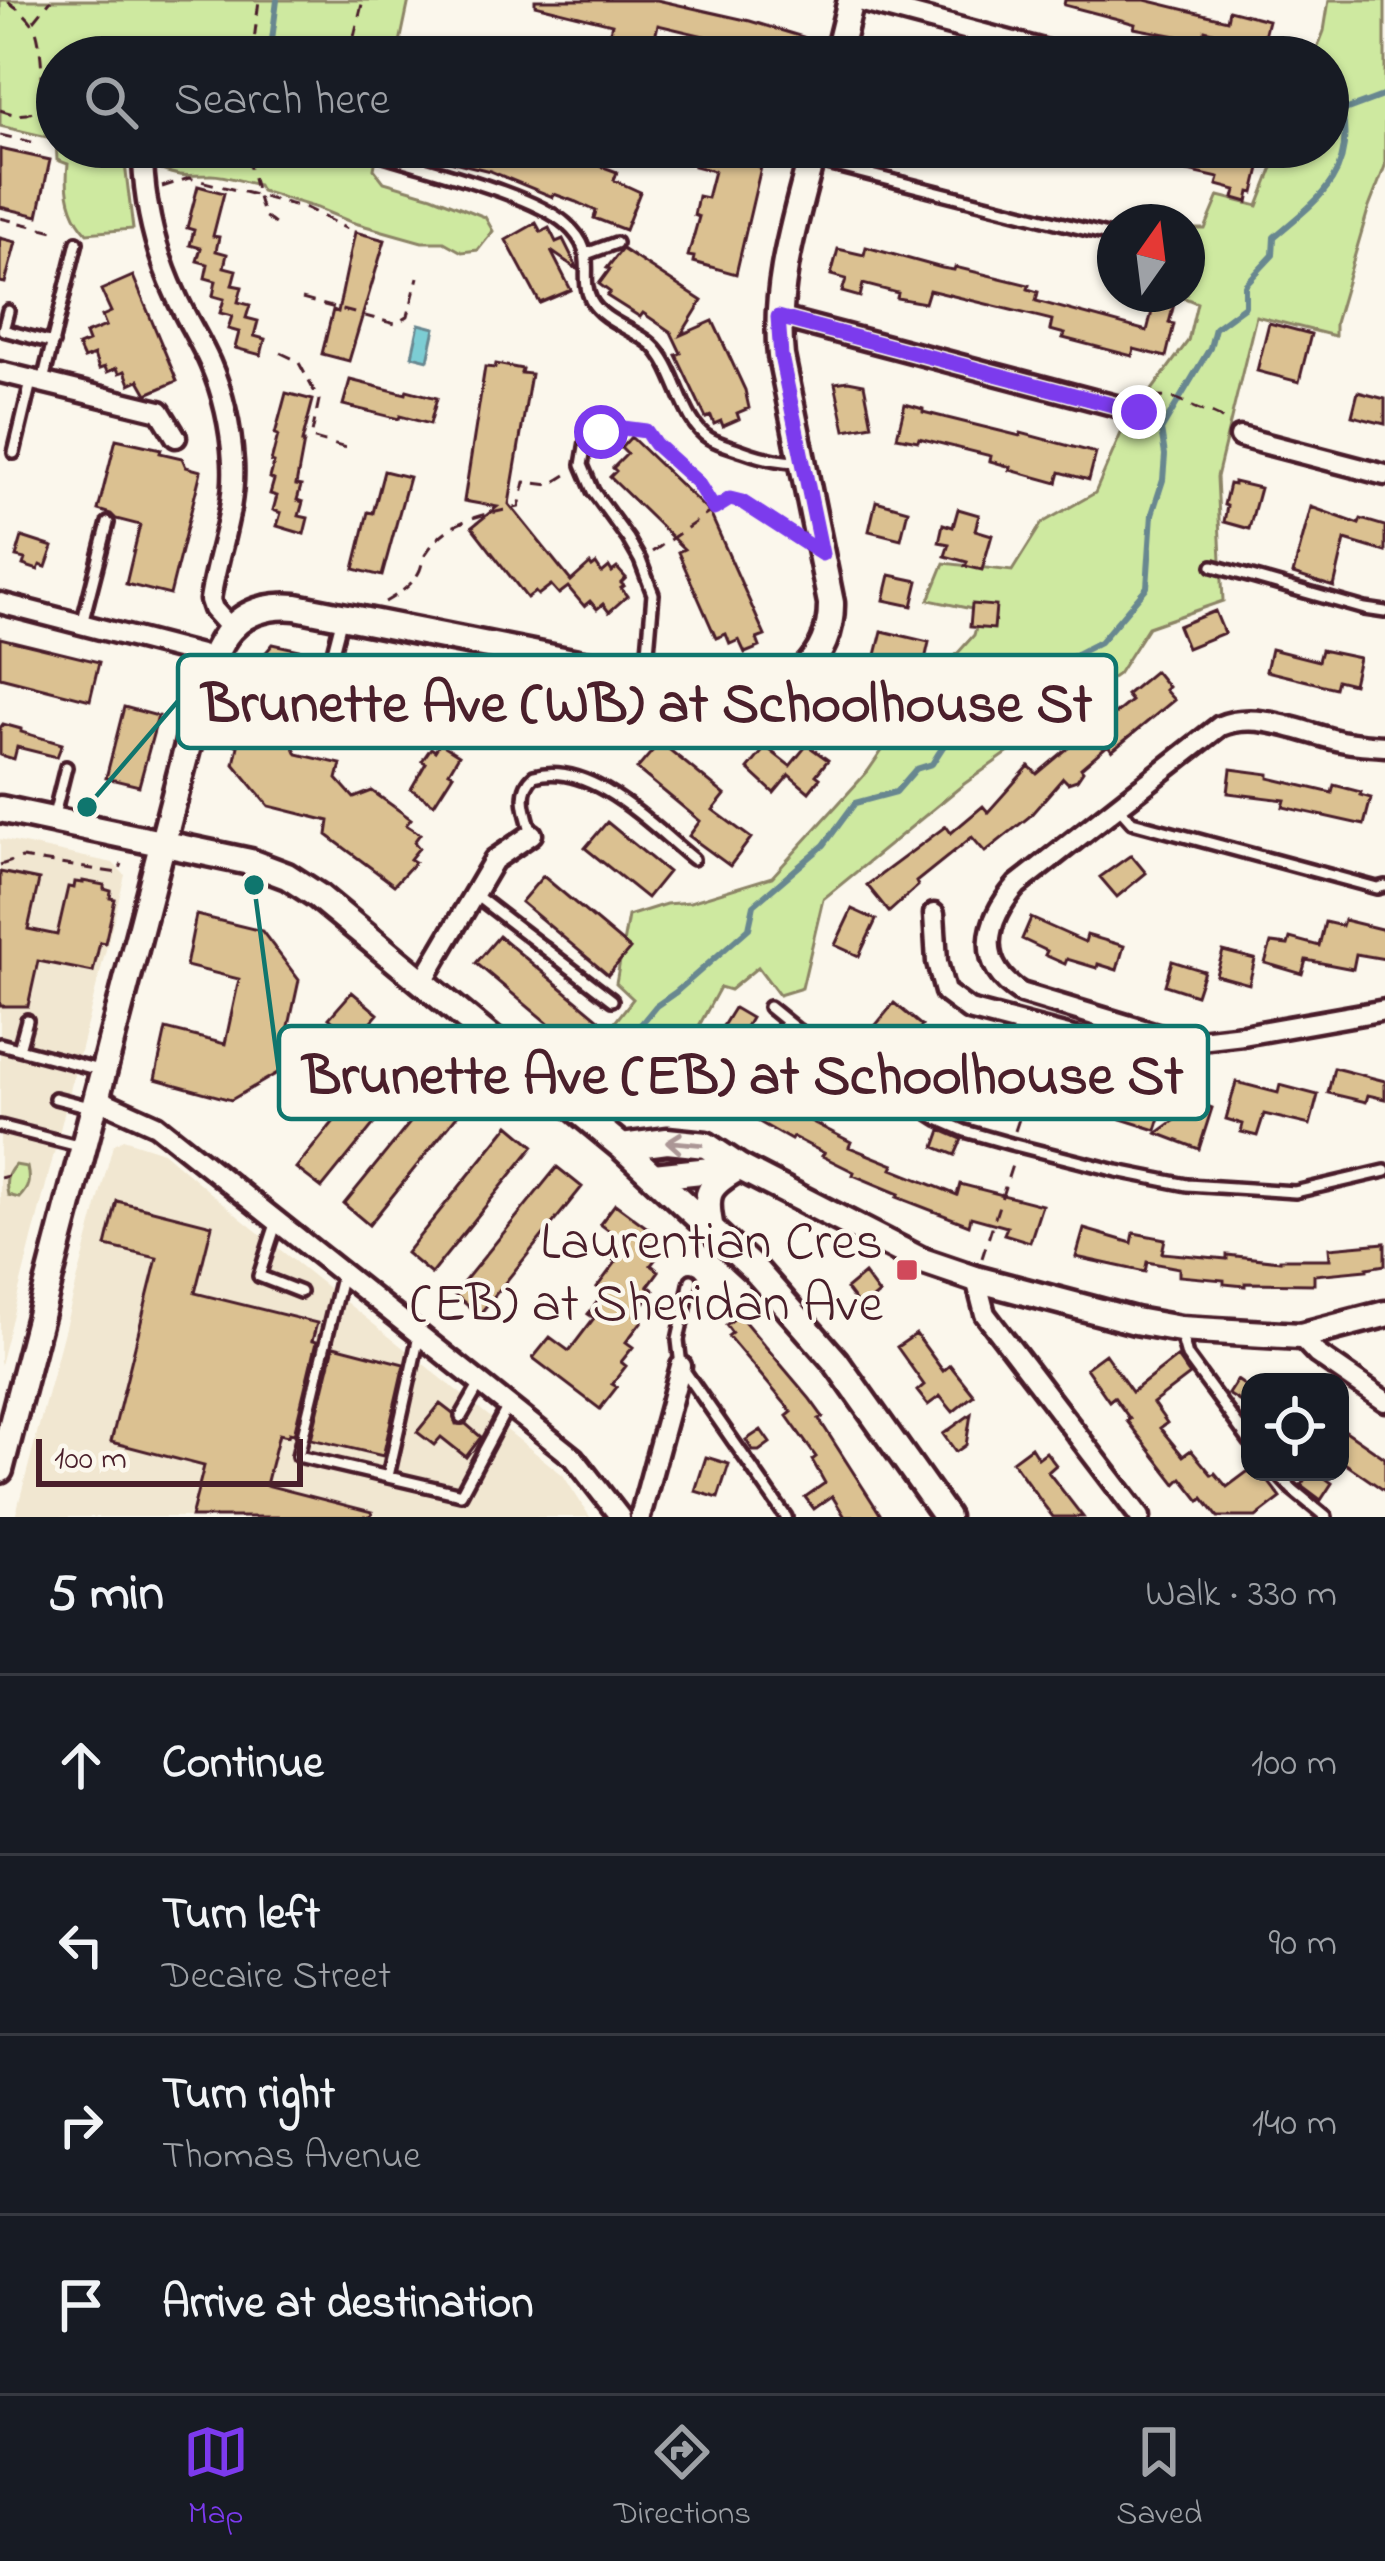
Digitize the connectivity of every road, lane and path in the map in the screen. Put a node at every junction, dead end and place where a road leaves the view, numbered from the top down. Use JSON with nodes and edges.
{"nodes":[{"id":1,"x":7,"y":0,"type":"edge"},
{"id":2,"x":259,"y":0,"type":"edge"},
{"id":3,"x":364,"y":0,"type":"edge"},
{"id":4,"x":854,"y":0,"type":"edge"},
{"id":5,"x":48,"y":2,"type":"edge"},
{"id":6,"x":24,"y":4,"type":"dead end"},
{"id":7,"x":19,"y":10,"type":"junction"},
{"id":8,"x":32,"y":22,"type":"junction"},
{"id":9,"x":255,"y":36,"type":"edge"},
{"id":10,"x":355,"y":36,"type":"edge"},
{"id":11,"x":843,"y":36,"type":"edge"},
{"id":12,"x":990,"y":36,"type":"edge"},
{"id":13,"x":36,"y":38,"type":"edge"},
{"id":14,"x":36,"y":108,"type":"edge"},
{"id":15,"x":0,"y":110,"type":"edge"},
{"id":16,"x":0,"y":135,"type":"edge"},
{"id":17,"x":36,"y":142,"type":"dead end"},
{"id":18,"x":144,"y":168,"type":"edge"},
{"id":19,"x":251,"y":168,"type":"edge"},
{"id":20,"x":425,"y":168,"type":"edge"},
{"id":21,"x":810,"y":168,"type":"edge"},
{"id":22,"x":864,"y":168,"type":"edge"},
{"id":23,"x":158,"y":188,"type":"dead end"},
{"id":24,"x":259,"y":196,"type":"junction"},
{"id":25,"x":0,"y":218,"type":"edge"},
{"id":26,"x":276,"y":225,"type":"dead end"},
{"id":27,"x":347,"y":229,"type":"dead end"},
{"id":28,"x":58,"y":232,"type":"dead end"},
{"id":29,"x":1097,"y":232,"type":"edge"},
{"id":30,"x":77,"y":242,"type":"dead end"},
{"id":31,"x":616,"y":243,"type":"dead end"},
{"id":32,"x":586,"y":254,"type":"junction"},
{"id":33,"x":418,"y":277,"type":"dead end"},
{"id":34,"x":302,"y":299,"type":"dead end"},
{"id":35,"x":8,"y":311,"type":"dead end"},
{"id":36,"x":778,"y":317,"type":"junction"},
{"id":37,"x":53,"y":343,"type":"junction"},
{"id":38,"x":281,"y":353,"type":"dead end"},
{"id":39,"x":0,"y":372,"type":"edge"},
{"id":40,"x":37,"y":380,"type":"junction"},
{"id":41,"x":1139,"y":412,"type":"joint"},
{"id":42,"x":587,"y":436,"type":"joint"},
{"id":43,"x":176,"y":437,"type":"dead end"},
{"id":44,"x":1240,"y":437,"type":"joint"},
{"id":45,"x":346,"y":448,"type":"dead end"},
{"id":46,"x":14,"y":453,"type":"dead end"},
{"id":47,"x":803,"y":461,"type":"junction"},
{"id":48,"x":582,"y":465,"type":"junction"},
{"id":49,"x":1385,"y":475,"type":"edge"},
{"id":50,"x":714,"y":509,"type":"junction"},
{"id":51,"x":108,"y":523,"type":"dead end"},
{"id":52,"x":822,"y":554,"type":"junction"},
{"id":53,"x":640,"y":560,"type":"junction"},
{"id":54,"x":1214,"y":566,"type":"dead end"},
{"id":55,"x":0,"y":603,"type":"edge"},
{"id":56,"x":373,"y":608,"type":"dead end"},
{"id":57,"x":1385,"y":612,"type":"edge"},
{"id":58,"x":343,"y":616,"type":"junction"},
{"id":59,"x":82,"y":624,"type":"junction"},
{"id":60,"x":230,"y":628,"type":"junction"},
{"id":61,"x":212,"y":658,"type":"junction"},
{"id":62,"x":646,"y":677,"type":"junction"},
{"id":63,"x":332,"y":711,"type":"dead end"},
{"id":64,"x":1385,"y":746,"type":"edge"},
{"id":65,"x":66,"y":767,"type":"dead end"},
{"id":66,"x":1117,"y":805,"type":"junction"},
{"id":67,"x":0,"y":809,"type":"edge"},
{"id":68,"x":52,"y":820,"type":"junction"},
{"id":69,"x":532,"y":834,"type":"joint"},
{"id":70,"x":162,"y":844,"type":"junction"},
{"id":71,"x":693,"y":859,"type":"dead end"},
{"id":72,"x":122,"y":864,"type":"dead end"},
{"id":73,"x":0,"y":865,"type":"edge"},
{"id":74,"x":1385,"y":886,"type":"edge"},
{"id":75,"x":474,"y":894,"type":"junction"},
{"id":76,"x":934,"y":914,"type":"dead end"},
{"id":77,"x":423,"y":981,"type":"junction"},
{"id":78,"x":612,"y":1000,"type":"dead end"},
{"id":79,"x":769,"y":1007,"type":"dead end"},
{"id":80,"x":1385,"y":1010,"type":"edge"},
{"id":81,"x":27,"y":1020,"type":"dead end"},
{"id":82,"x":1048,"y":1031,"type":"junction"},
{"id":83,"x":1191,"y":1041,"type":"junction"},
{"id":84,"x":0,"y":1044,"type":"edge"},
{"id":85,"x":19,"y":1049,"type":"junction"},
{"id":86,"x":103,"y":1071,"type":"junction"},
{"id":87,"x":55,"y":1098,"type":"dead end"},
{"id":88,"x":95,"y":1103,"type":"junction"},
{"id":89,"x":0,"y":1126,"type":"edge"},
{"id":90,"x":1015,"y":1145,"type":"junction"},
{"id":91,"x":84,"y":1147,"type":"junction"},
{"id":92,"x":622,"y":1147,"type":"junction"},
{"id":93,"x":739,"y":1167,"type":"junction"},
{"id":94,"x":1385,"y":1171,"type":"edge"},
{"id":95,"x":8,"y":1176,"type":"dead end"},
{"id":96,"x":654,"y":1176,"type":"junction"},
{"id":97,"x":0,"y":1178,"type":"edge"},
{"id":98,"x":278,"y":1221,"type":"junction"},
{"id":99,"x":711,"y":1229,"type":"junction"},
{"id":100,"x":979,"y":1270,"type":"junction"},
{"id":101,"x":342,"y":1273,"type":"junction"},
{"id":102,"x":692,"y":1280,"type":"dead end"},
{"id":103,"x":300,"y":1292,"type":"dead end"},
{"id":104,"x":1385,"y":1314,"type":"edge"},
{"id":105,"x":1180,"y":1329,"type":"junction"},
{"id":106,"x":419,"y":1336,"type":"junction"},
{"id":107,"x":1300,"y":1336,"type":"junction"},
{"id":108,"x":681,"y":1366,"type":"junction"},
{"id":109,"x":480,"y":1384,"type":"junction"},
{"id":110,"x":11,"y":1386,"type":"edge"},
{"id":111,"x":1385,"y":1401,"type":"edge"},
{"id":112,"x":508,"y":1406,"type":"junction"},
{"id":113,"x":461,"y":1417,"type":"dead end"},
{"id":114,"x":1241,"y":1430,"type":"edge"},
{"id":115,"x":0,"y":1470,"type":"edge"},
{"id":116,"x":388,"y":1476,"type":"junction"},
{"id":117,"x":1284,"y":1481,"type":"edge"},
{"id":118,"x":620,"y":1517,"type":"edge"},
{"id":119,"x":640,"y":1517,"type":"edge"},
{"id":120,"x":786,"y":1517,"type":"edge"},
{"id":121,"x":946,"y":1517,"type":"edge"},
{"id":122,"x":1140,"y":1517,"type":"edge"},
{"id":123,"x":1326,"y":1517,"type":"edge"}],
"edges":[{"from":1,"to":7,"type":"path"},
{"from":2,"to":9,"type":"path"},
{"from":3,"to":10,"type":"path"},
{"from":4,"to":11,"type":"street"},
{"from":4,"to":12,"type":"street"},
{"from":5,"to":8,"type":"path"},
{"from":6,"to":7,"type":"path"},
{"from":7,"to":8,"type":"path"},
{"from":8,"to":13,"type":"path"},
{"from":14,"to":15,"type":"path"},
{"from":16,"to":17,"type":"path"},
{"from":18,"to":60,"type":"street"},
{"from":19,"to":24,"type":"path"},
{"from":20,"to":32,"type":"lane"},
{"from":21,"to":36,"type":"street"},
{"from":22,"to":29,"type":"lane"},
{"from":23,"to":24,"type":"path"},
{"from":24,"to":26,"type":"path"},
{"from":24,"to":27,"type":"path"},
{"from":25,"to":28,"type":"path"},
{"from":30,"to":37,"type":"lane"},
{"from":31,"to":32,"type":"lane"},
{"from":32,"to":47,"type":"lane"},
{"from":33,"to":34,"type":"path"},
{"from":35,"to":37,"type":"lane"},
{"from":36,"to":41,"type":"street"},
{"from":36,"to":47,"type":"street"},
{"from":37,"to":40,"type":"lane"},
{"from":38,"to":45,"type":"path"},
{"from":39,"to":40,"type":"street"},
{"from":40,"to":43,"type":"street"},
{"from":40,"to":46,"type":"lane"},
{"from":41,"to":44,"type":"path"},
{"from":42,"to":48,"type":"lane"},
{"from":42,"to":50,"type":"path"},
{"from":44,"to":49,"type":"street"},
{"from":47,"to":52,"type":"street"},
{"from":48,"to":53,"type":"lane"},
{"from":48,"to":56,"type":"path"},
{"from":50,"to":52,"type":"path"},
{"from":50,"to":53,"type":"path"},
{"from":51,"to":59,"type":"lane"},
{"from":52,"to":62,"type":"street"},
{"from":53,"to":62,"type":"lane"},
{"from":54,"to":57,"type":"lane"},
{"from":55,"to":59,"type":"street"},
{"from":58,"to":60,"type":"street"},
{"from":58,"to":62,"type":"street"},
{"from":58,"to":63,"type":"lane"},
{"from":59,"to":61,"type":"street"},
{"from":60,"to":61,"type":"street"},
{"from":61,"to":70,"type":"street"},
{"from":64,"to":66,"type":"street"},
{"from":65,"to":68,"type":"lane"},
{"from":66,"to":74,"type":"lane"},
{"from":66,"to":83,"type":"street"},
{"from":67,"to":68,"type":"street"},
{"from":68,"to":70,"type":"street"},
{"from":69,"to":71,"type":"lane"},
{"from":69,"to":75,"type":"street"},
{"from":70,"to":77,"type":"street"},
{"from":70,"to":86,"type":"street"},
{"from":72,"to":73,"type":"path"},
{"from":75,"to":77,"type":"street"},
{"from":75,"to":78,"type":"lane"},
{"from":76,"to":82,"type":"street"},
{"from":77,"to":92,"type":"street"},
{"from":79,"to":90,"type":"lane"},
{"from":80,"to":83,"type":"street"},
{"from":81,"to":85,"type":"lane"},
{"from":82,"to":83,"type":"street"},
{"from":82,"to":90,"type":"path"},
{"from":84,"to":85,"type":"lane"},
{"from":85,"to":86,"type":"lane"},
{"from":86,"to":88,"type":"street"},
{"from":87,"to":88,"type":"lane"},
{"from":88,"to":91,"type":"street"},
{"from":88,"to":98,"type":"street"},
{"from":89,"to":91,"type":"lane"},
{"from":90,"to":94,"type":"lane"},
{"from":90,"to":100,"type":"path"},
{"from":91,"to":110,"type":"street"},
{"from":93,"to":92,"type":"street","one_way":true},
{"from":92,"to":96,"type":"street"},
{"from":93,"to":96,"type":"street"},
{"from":93,"to":99,"type":"street"},
{"from":93,"to":100,"type":"street"},
{"from":95,"to":97,"type":"path"},
{"from":96,"to":99,"type":"street"},
{"from":98,"to":101,"type":"street"},
{"from":98,"to":103,"type":"lane"},
{"from":99,"to":121,"type":"street"},
{"from":100,"to":105,"type":"street"},
{"from":100,"to":122,"type":"street"},
{"from":101,"to":106,"type":"street"},
{"from":101,"to":116,"type":"lane"},
{"from":102,"to":108,"type":"lane"},
{"from":104,"to":107,"type":"street"},
{"from":105,"to":107,"type":"street"},
{"from":105,"to":114,"type":"lane"},
{"from":106,"to":109,"type":"street"},
{"from":106,"to":116,"type":"lane"},
{"from":107,"to":111,"type":"street"},
{"from":108,"to":119,"type":"street"},
{"from":108,"to":120,"type":"lane"},
{"from":109,"to":112,"type":"street"},
{"from":109,"to":113,"type":"lane"},
{"from":110,"to":115,"type":"street"},
{"from":112,"to":116,"type":"lane"},
{"from":112,"to":118,"type":"street"},
{"from":117,"to":123,"type":"lane"}]}
